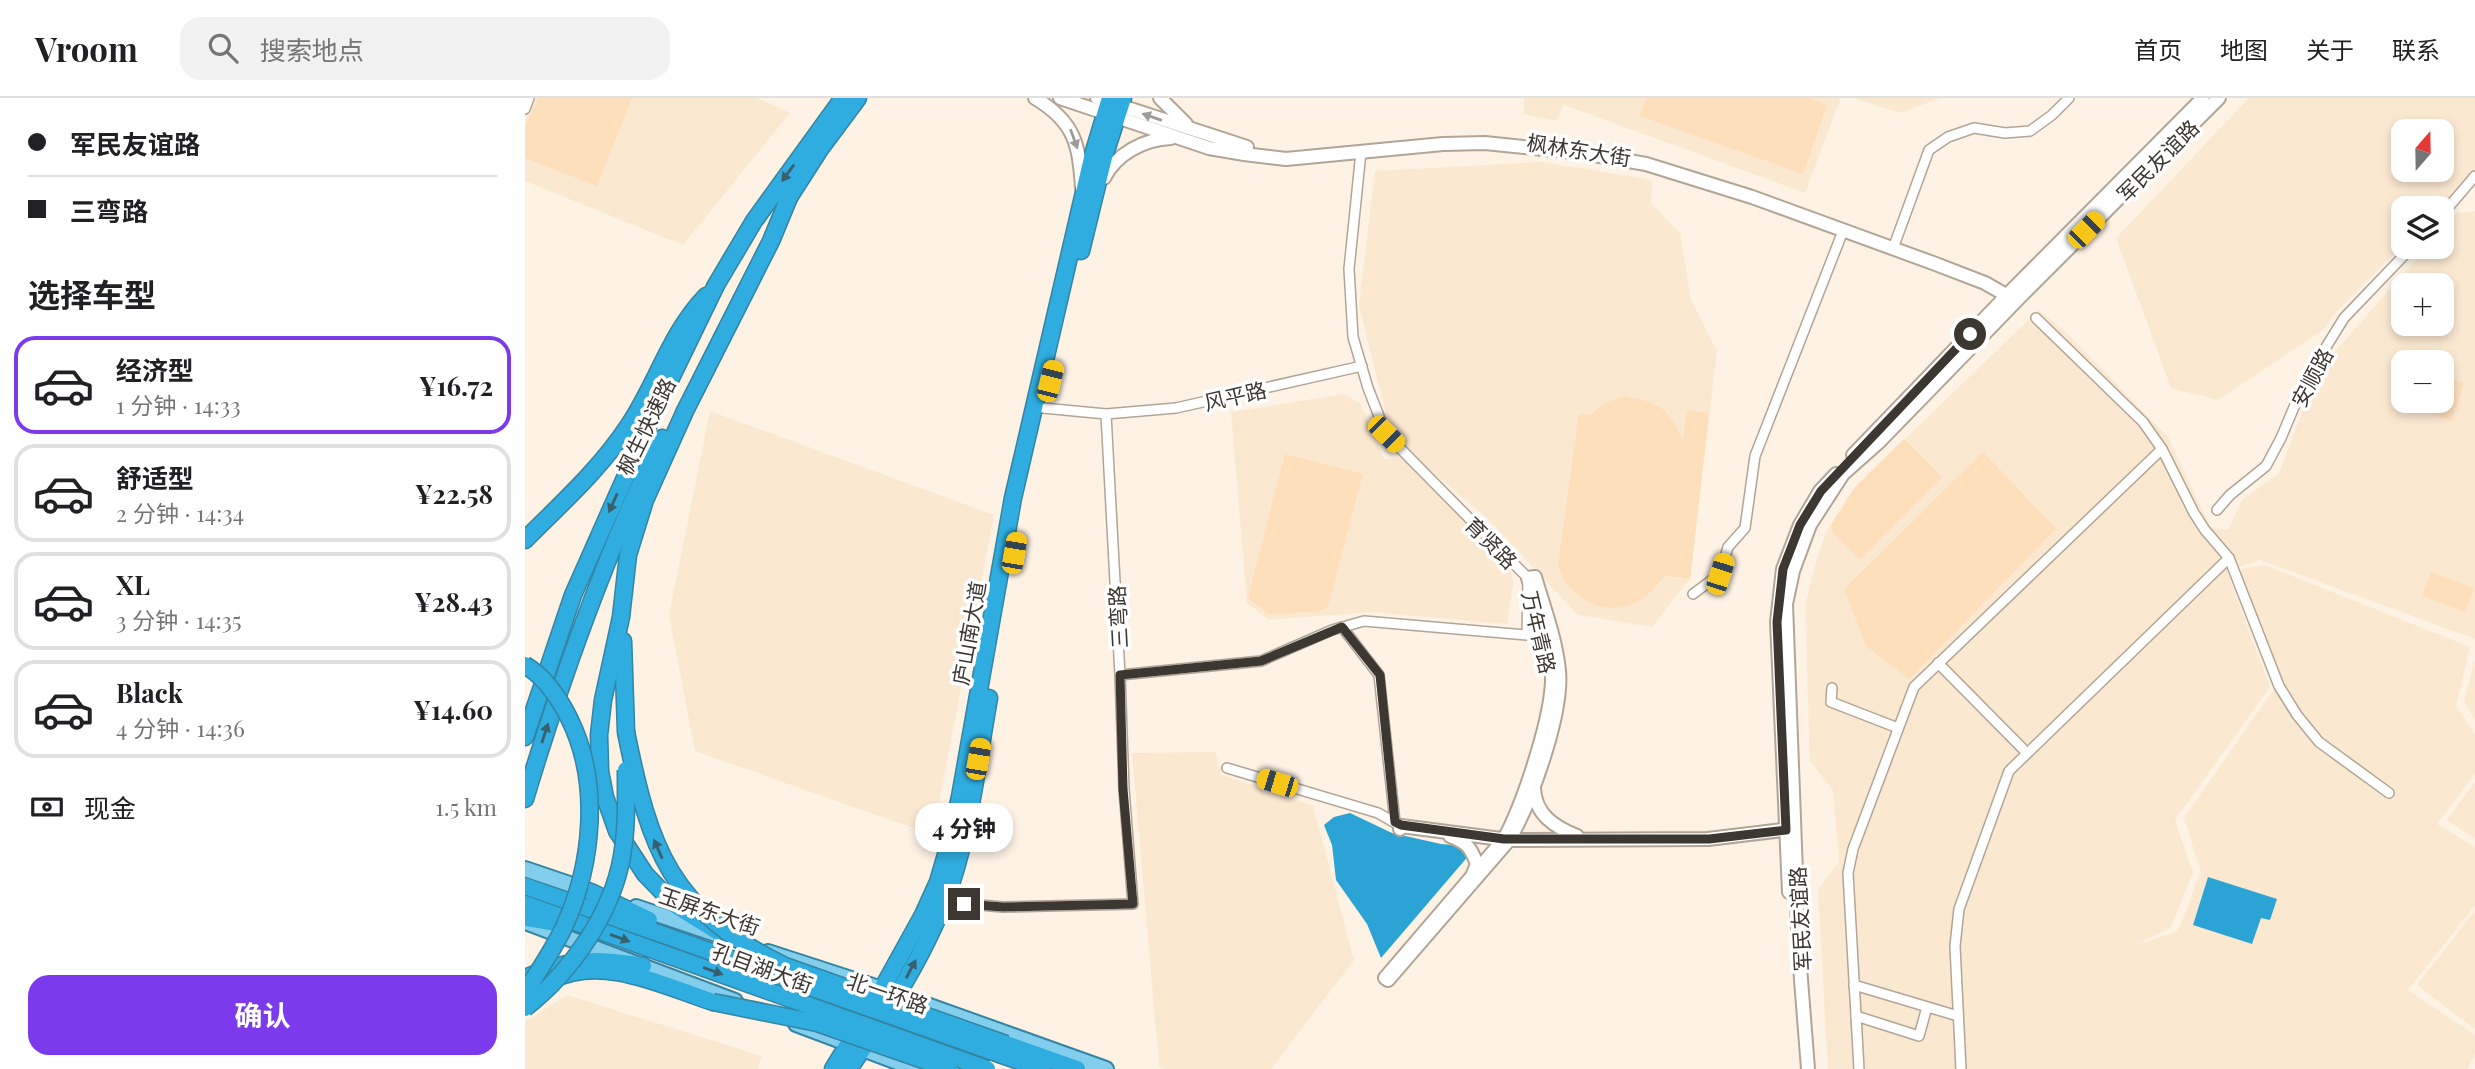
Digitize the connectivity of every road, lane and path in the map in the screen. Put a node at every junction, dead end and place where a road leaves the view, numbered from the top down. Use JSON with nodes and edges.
{"nodes":[{"id":1,"x":529,"y":98,"type":"edge"},
{"id":2,"x":843,"y":98,"type":"edge"},
{"id":3,"x":858,"y":98,"type":"edge"},
{"id":4,"x":1035,"y":98,"type":"edge"},
{"id":5,"x":1060,"y":98,"type":"edge"},
{"id":6,"x":1160,"y":98,"type":"edge"},
{"id":7,"x":2069,"y":98,"type":"edge"},
{"id":8,"x":2203,"y":98,"type":"edge"},
{"id":9,"x":2219,"y":98,"type":"edge"},
{"id":10,"x":1112,"y":105,"type":"edge"},
{"id":11,"x":525,"y":108,"type":"edge"},
{"id":12,"x":1195,"y":131,"type":"junction"},
{"id":13,"x":1177,"y":137,"type":"junction"},
{"id":14,"x":1361,"y":152,"type":"junction"},
{"id":15,"x":2475,"y":176,"type":"edge"},
{"id":16,"x":790,"y":195,"type":"junction"},
{"id":17,"x":1088,"y":197,"type":"junction"},
{"id":18,"x":2454,"y":201,"type":"edge"},
{"id":19,"x":1843,"y":231,"type":"junction"},
{"id":20,"x":1895,"y":243,"type":"junction"},
{"id":21,"x":2401,"y":259,"type":"edge"},
{"id":22,"x":716,"y":285,"type":"junction"},
{"id":23,"x":2014,"y":295,"type":"junction"},
{"id":24,"x":2036,"y":318,"type":"dead end"},
{"id":25,"x":1362,"y":366,"type":"junction"},
{"id":26,"x":1043,"y":408,"type":"junction"},
{"id":27,"x":1106,"y":414,"type":"junction"},
{"id":28,"x":2162,"y":449,"type":"junction"},
{"id":29,"x":2217,"y":510,"type":"dead end"},
{"id":30,"x":525,"y":540,"type":"edge"},
{"id":31,"x":2229,"y":558,"type":"junction"},
{"id":32,"x":1528,"y":578,"type":"junction"},
{"id":33,"x":1693,"y":594,"type":"dead end"},
{"id":34,"x":621,"y":617,"type":"junction"},
{"id":35,"x":1342,"y":627,"type":"junction"},
{"id":36,"x":1938,"y":663,"type":"junction"},
{"id":37,"x":525,"y":665,"type":"edge"},
{"id":38,"x":1120,"y":675,"type":"junction"},
{"id":39,"x":1832,"y":688,"type":"dead end"},
{"id":40,"x":1898,"y":728,"type":"junction"},
{"id":41,"x":626,"y":732,"type":"junction"},
{"id":42,"x":525,"y":737,"type":"edge"},
{"id":43,"x":2027,"y":753,"type":"junction"},
{"id":44,"x":1227,"y":768,"type":"dead end"},
{"id":45,"x":1534,"y":783,"type":"junction"},
{"id":46,"x":2389,"y":793,"type":"dead end"},
{"id":47,"x":525,"y":799,"type":"edge"},
{"id":48,"x":1398,"y":824,"type":"junction"},
{"id":49,"x":1790,"y":832,"type":"junction"},
{"id":50,"x":1449,"y":836,"type":"junction"},
{"id":51,"x":1584,"y":839,"type":"junction"},
{"id":52,"x":1505,"y":841,"type":"junction"},
{"id":53,"x":525,"y":869,"type":"edge"},
{"id":54,"x":1472,"y":877,"type":"junction"},
{"id":55,"x":525,"y":886,"type":"edge"},
{"id":56,"x":591,"y":900,"type":"junction"},
{"id":57,"x":944,"y":902,"type":"junction"},
{"id":58,"x":525,"y":904,"type":"edge"},
{"id":59,"x":525,"y":920,"type":"edge"},
{"id":60,"x":592,"y":928,"type":"junction"},
{"id":61,"x":730,"y":939,"type":"junction"},
{"id":62,"x":720,"y":955,"type":"joint"},
{"id":63,"x":643,"y":967,"type":"junction"},
{"id":64,"x":525,"y":978,"type":"edge"},
{"id":65,"x":1854,"y":985,"type":"junction"},
{"id":66,"x":890,"y":992,"type":"junction"},
{"id":67,"x":525,"y":993,"type":"edge"},
{"id":68,"x":1927,"y":1007,"type":"junction"},
{"id":69,"x":525,"y":1008,"type":"edge"},
{"id":70,"x":1856,"y":1016,"type":"junction"},
{"id":71,"x":1958,"y":1016,"type":"junction"},
{"id":72,"x":856,"y":1047,"type":"junction"},
{"id":73,"x":1004,"y":1049,"type":"junction"},
{"id":74,"x":833,"y":1069,"type":"edge"},
{"id":75,"x":849,"y":1069,"type":"edge"},
{"id":76,"x":916,"y":1069,"type":"edge"},
{"id":77,"x":949,"y":1069,"type":"edge"},
{"id":78,"x":987,"y":1069,"type":"edge"},
{"id":79,"x":1042,"y":1069,"type":"edge"},
{"id":80,"x":1076,"y":1069,"type":"edge"},
{"id":81,"x":1106,"y":1069,"type":"edge"},
{"id":82,"x":1801,"y":1069,"type":"edge"},
{"id":83,"x":1808,"y":1069,"type":"edge"},
{"id":84,"x":1859,"y":1069,"type":"edge"},
{"id":85,"x":1961,"y":1069,"type":"edge"}],
"edges":[{"from":1,"to":11,"type":"street"},
{"from":2,"to":22,"type":"highway","name":"枫生快速路","one_way":true},
{"from":3,"to":16,"type":"highway","name":"枫生快速路"},
{"from":4,"to":17,"type":"street","one_way":true},
{"from":5,"to":10,"type":"street"},
{"from":6,"to":12,"type":"street"},
{"from":7,"to":20,"type":"street"},
{"from":8,"to":23,"type":"street","name":"军民友谊路"},
{"from":9,"to":23,"type":"street","name":"军民友谊路"},
{"from":12,"to":10,"type":"street","name":"枫林东大街","one_way":true},
{"from":10,"to":13,"type":"street","name":"枫林东大街"},
{"from":10,"to":17,"type":"highway","name":"庐山南大道"},
{"from":12,"to":20,"type":"street","name":"枫林东大街"},
{"from":13,"to":14,"type":"street","name":"枫林东大街"},
{"from":13,"to":17,"type":"street"},
{"from":14,"to":19,"type":"street","name":"枫林东大街"},
{"from":14,"to":25,"type":"street","name":"育贤路"},
{"from":15,"to":18,"type":"street"},
{"from":16,"to":34,"type":"highway"},
{"from":47,"to":16,"type":"highway","name":"枫生快速路","one_way":true},
{"from":17,"to":26,"type":"highway","name":"庐山南大道"},
{"from":17,"to":66,"type":"highway","name":"庐山南大道"},
{"from":19,"to":23,"type":"street","name":"枫林东大街"},
{"from":19,"to":33,"type":"street"},
{"from":20,"to":23,"type":"street","name":"枫林东大街"},
{"from":21,"to":29,"type":"street","name":"安顺路"},
{"from":22,"to":30,"type":"highway"},
{"from":22,"to":42,"type":"highway","name":"枫生快速路","one_way":true},
{"from":23,"to":49,"type":"street","name":"军民友谊路"},
{"from":24,"to":28,"type":"street"},
{"from":25,"to":27,"type":"street","name":"风平路"},
{"from":25,"to":32,"type":"street","name":"育贤路"},
{"from":26,"to":27,"type":"street"},
{"from":26,"to":57,"type":"highway","name":"庐山南大道"},
{"from":27,"to":38,"type":"street","name":"三弯路"},
{"from":28,"to":31,"type":"street"},
{"from":28,"to":36,"type":"street"},
{"from":31,"to":43,"type":"street"},
{"from":31,"to":46,"type":"street"},
{"from":32,"to":35,"type":"street","name":"育贤路"},
{"from":32,"to":45,"type":"street","name":"万年青路"},
{"from":32,"to":52,"type":"street","name":"万年青路"},
{"from":34,"to":41,"type":"highway"},
{"from":34,"to":61,"type":"highway"},
{"from":35,"to":38,"type":"street","name":"育贤路"},
{"from":35,"to":48,"type":"street"},
{"from":36,"to":40,"type":"street"},
{"from":36,"to":43,"type":"street"},
{"from":37,"to":67,"type":"highway","bridge":true},
{"from":38,"to":57,"type":"street","name":"三弯路"},
{"from":39,"to":40,"type":"street"},
{"from":40,"to":65,"type":"street"},
{"from":41,"to":69,"type":"highway","bridge":true},
{"from":73,"to":41,"type":"highway","one_way":true,"bridge":true},
{"from":43,"to":71,"type":"street"},
{"from":44,"to":48,"type":"street"},
{"from":45,"to":51,"type":"street"},
{"from":45,"to":52,"type":"street","name":"万年青路"},
{"from":48,"to":50,"type":"street"},
{"from":48,"to":52,"type":"street"},
{"from":49,"to":51,"type":"street"},
{"from":49,"to":52,"type":"street"},
{"from":49,"to":82,"type":"street","name":"军民友谊路"},
{"from":49,"to":83,"type":"street","name":"军民友谊路"},
{"from":50,"to":52,"type":"street"},
{"from":50,"to":54,"type":"street"},
{"from":51,"to":52,"type":"street"},
{"from":52,"to":54,"type":"street","name":"万年青路"},
{"from":52,"to":54,"type":"street","name":"万年青路"},
{"from":53,"to":56,"type":"main road","name":"玉屏东大街"},
{"from":55,"to":56,"type":"highway","name":"孔目湖大街"},
{"from":56,"to":61,"type":"main road","name":"玉屏东大街"},
{"from":56,"to":62,"type":"highway","name":"孔目湖大街"},
{"from":66,"to":57,"type":"highway","name":"庐山南大道","one_way":true},
{"from":58,"to":60,"type":"highway","name":"孔目湖大街"},
{"from":59,"to":60,"type":"highway"},
{"from":59,"to":63,"type":"main road"},
{"from":60,"to":78,"type":"highway","name":"孔目湖大街","one_way":true,"bridge":true},
{"from":61,"to":66,"type":"main road","name":"玉屏东大街"},
{"from":62,"to":73,"type":"highway","name":"北一环路","bridge":true},
{"from":63,"to":64,"type":"highway"},
{"from":63,"to":72,"type":"main road"},
{"from":65,"to":68,"type":"street"},
{"from":65,"to":70,"type":"street"},
{"from":66,"to":72,"type":"highway","name":"庐山南大道"},
{"from":66,"to":81,"type":"main road","name":"玉屏东大街"},
{"from":67,"to":77,"type":"highway","bridge":true},
{"from":68,"to":70,"type":"street"},
{"from":68,"to":71,"type":"street"},
{"from":70,"to":84,"type":"street"},
{"from":71,"to":85,"type":"street"},
{"from":72,"to":74,"type":"highway","name":"庐山南大道"},
{"from":72,"to":75,"type":"highway","name":"庐山南大道"},
{"from":72,"to":76,"type":"main road"},
{"from":73,"to":79,"type":"highway","name":"北一环路"},
{"from":73,"to":80,"type":"highway"}]}
